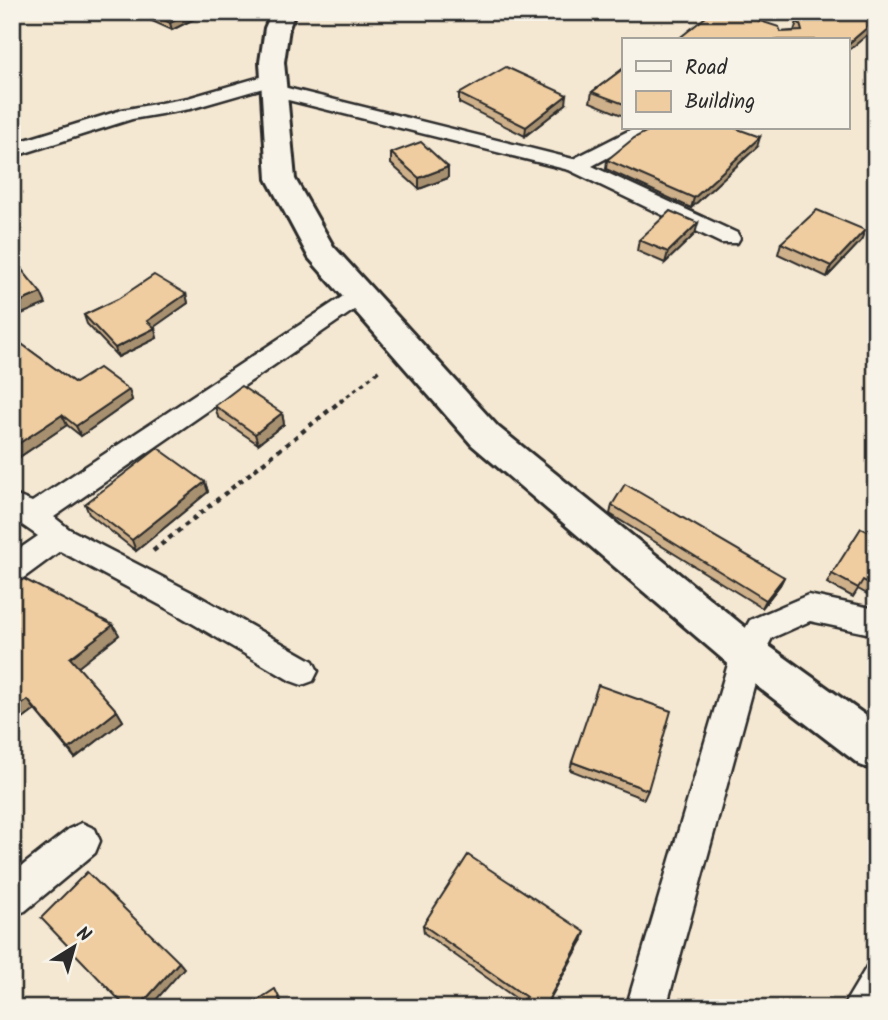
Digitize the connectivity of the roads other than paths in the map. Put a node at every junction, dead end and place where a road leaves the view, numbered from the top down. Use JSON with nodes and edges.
{"nodes":[{"id":1,"x":284,"y":12,"type":"edge"},
{"id":2,"x":858,"y":12,"type":"edge"},
{"id":3,"x":876,"y":18,"type":"edge"},
{"id":4,"x":273,"y":85,"type":"junction"},
{"id":5,"x":644,"y":130,"type":"edge"},
{"id":6,"x":12,"y":151,"type":"edge"},
{"id":7,"x":576,"y":166,"type":"junction"},
{"id":8,"x":729,"y":238,"type":"dead end"},
{"id":9,"x":359,"y":296,"type":"junction"},
{"id":10,"x":23,"y":510,"type":"edge"},
{"id":11,"x":59,"y":537,"type":"junction"},
{"id":12,"x":12,"y":570,"type":"edge"},
{"id":13,"x":876,"y":622,"type":"edge"},
{"id":14,"x":747,"y":654,"type":"junction"},
{"id":15,"x":302,"y":671,"type":"dead end"},
{"id":16,"x":876,"y":750,"type":"edge"},
{"id":17,"x":82,"y":841,"type":"dead end"},
{"id":18,"x":12,"y":898,"type":"edge"},
{"id":19,"x":876,"y":970,"type":"edge"},
{"id":20,"x":646,"y":1008,"type":"edge"},
{"id":21,"x":852,"y":1008,"type":"edge"}],
"edges":[{"from":1,"to":4,"type":"main road"},
{"from":2,"to":3,"type":"street"},
{"from":4,"to":6,"type":"street"},
{"from":4,"to":7,"type":"street"},
{"from":4,"to":9,"type":"main road"},
{"from":5,"to":7,"type":"street"},
{"from":7,"to":8,"type":"street"},
{"from":9,"to":10,"type":"street"},
{"from":9,"to":14,"type":"main road"},
{"from":10,"to":11,"type":"street"},
{"from":11,"to":12,"type":"street"},
{"from":11,"to":15,"type":"street"},
{"from":13,"to":14,"type":"street"},
{"from":14,"to":16,"type":"main road"},
{"from":14,"to":20,"type":"street"},
{"from":17,"to":18,"type":"street"},
{"from":19,"to":21,"type":"lane"}]}
